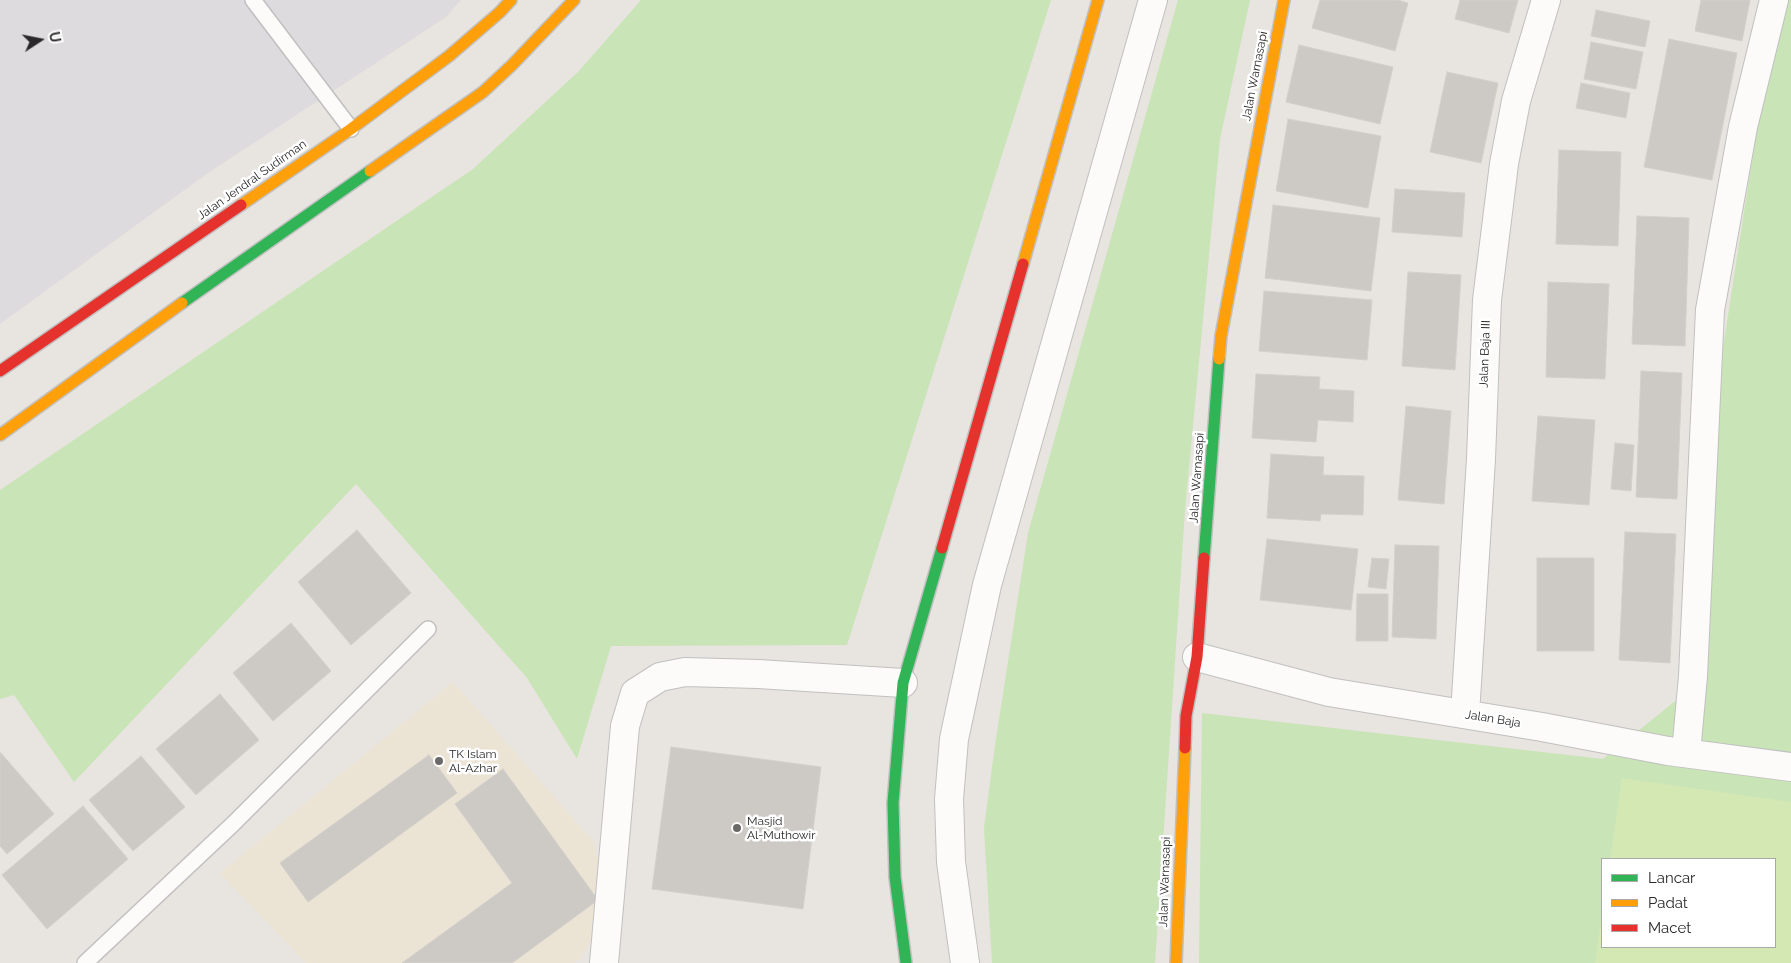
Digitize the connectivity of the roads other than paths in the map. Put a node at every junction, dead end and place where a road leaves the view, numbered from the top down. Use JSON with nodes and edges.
{"nodes":[{"id":1,"x":253,"y":0,"type":"edge"},
{"id":2,"x":511,"y":0,"type":"edge"},
{"id":3,"x":574,"y":0,"type":"edge"},
{"id":4,"x":1098,"y":0,"type":"edge"},
{"id":5,"x":1154,"y":0,"type":"edge"},
{"id":6,"x":1284,"y":0,"type":"edge"},
{"id":7,"x":1546,"y":0,"type":"edge"},
{"id":8,"x":1774,"y":0,"type":"edge"},
{"id":9,"x":351,"y":129,"type":"junction"},
{"id":10,"x":0,"y":371,"type":"edge"},
{"id":11,"x":0,"y":435,"type":"edge"},
{"id":12,"x":428,"y":630,"type":"dead end"},
{"id":13,"x":1197,"y":657,"type":"junction"},
{"id":14,"x":903,"y":683,"type":"junction"},
{"id":15,"x":1464,"y":714,"type":"junction"},
{"id":16,"x":1686,"y":753,"type":"junction"},
{"id":17,"x":1791,"y":767,"type":"edge"},
{"id":18,"x":86,"y":963,"type":"edge"},
{"id":19,"x":604,"y":963,"type":"edge"},
{"id":20,"x":906,"y":963,"type":"edge"},
{"id":21,"x":965,"y":963,"type":"edge"},
{"id":22,"x":1176,"y":963,"type":"edge"}],
"edges":[{"from":1,"to":9,"type":"lane"},
{"from":2,"to":9,"type":"main road","name":"Jalan Jendral Sudirman"},
{"from":3,"to":11,"type":"main road"},
{"from":4,"to":14,"type":"main road"},
{"from":5,"to":21,"type":"street"},
{"from":6,"to":13,"type":"main road","name":"Jalan Warnasapi"},
{"from":7,"to":15,"type":"street","name":"Jalan Baja III"},
{"from":8,"to":16,"type":"street"},
{"from":9,"to":10,"type":"main road","name":"Jalan Jendral Sudirman"},
{"from":12,"to":18,"type":"lane"},
{"from":13,"to":15,"type":"street","name":"Jalan Baja"},
{"from":13,"to":22,"type":"main road","name":"Jalan Warnasapi"},
{"from":14,"to":19,"type":"street"},
{"from":14,"to":20,"type":"main road"},
{"from":15,"to":16,"type":"street","name":"Jalan Baja"},
{"from":16,"to":17,"type":"street","name":"Jalan Baja"}]}
